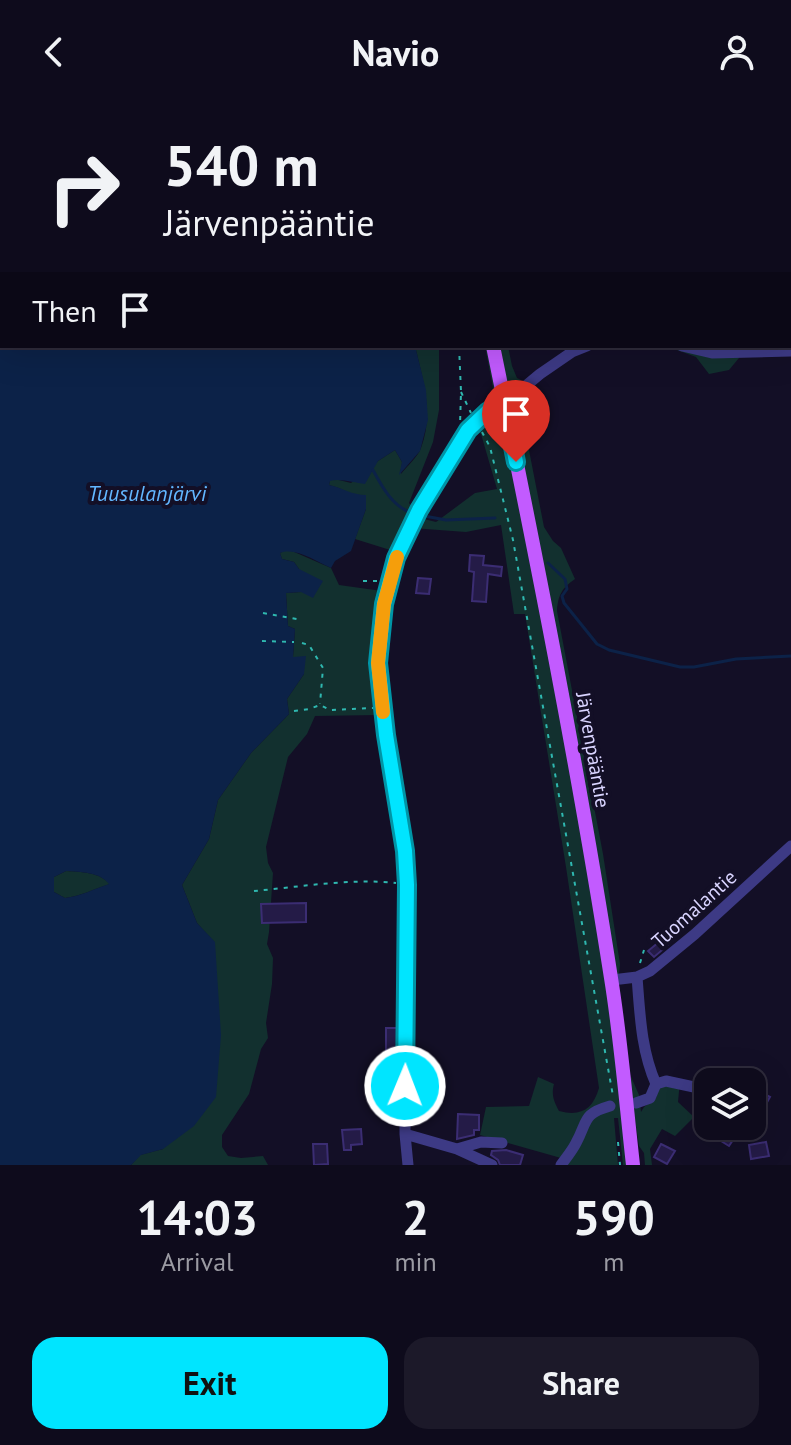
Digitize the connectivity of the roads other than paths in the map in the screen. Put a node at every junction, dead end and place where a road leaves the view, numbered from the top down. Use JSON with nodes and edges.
{"nodes":[{"id":1,"x":493,"y":348,"type":"edge"},
{"id":2,"x":582,"y":348,"type":"edge"},
{"id":3,"x":691,"y":348,"type":"edge"},
{"id":4,"x":791,"y":351,"type":"edge"},
{"id":5,"x":504,"y":401,"type":"junction"},
{"id":6,"x":791,"y":846,"type":"edge"},
{"id":7,"x":640,"y":976,"type":"junction"},
{"id":8,"x":612,"y":980,"type":"junction"},
{"id":9,"x":656,"y":1084,"type":"junction"},
{"id":10,"x":694,"y":1087,"type":"edge"},
{"id":11,"x":636,"y":1103,"type":"dead end"},
{"id":12,"x":612,"y":1104,"type":"road end"},
{"id":13,"x":405,"y":1134,"type":"junction"},
{"id":14,"x":502,"y":1143,"type":"dead end"},
{"id":15,"x":457,"y":1149,"type":"junction"},
{"id":16,"x":408,"y":1165,"type":"edge"},
{"id":17,"x":492,"y":1165,"type":"edge"},
{"id":18,"x":561,"y":1165,"type":"edge"},
{"id":19,"x":633,"y":1165,"type":"edge"}],
"edges":[{"from":1,"to":5,"type":"main road","name":"Järvenpääntie"},
{"from":2,"to":5,"type":"street"},
{"from":3,"to":4,"type":"street"},
{"from":5,"to":8,"type":"main road","name":"Järvenpääntie"},
{"from":5,"to":13,"type":"street"},
{"from":6,"to":7,"type":"street","name":"Tuomalantie"},
{"from":7,"to":8,"type":"street"},
{"from":7,"to":9,"type":"street"},
{"from":8,"to":19,"type":"main road","name":"Järvenpääntie"},
{"from":9,"to":10,"type":"street"},
{"from":9,"to":11,"type":"street"},
{"from":12,"to":18,"type":"street"},
{"from":13,"to":15,"type":"street"},
{"from":13,"to":16,"type":"street"},
{"from":14,"to":15,"type":"street"},
{"from":15,"to":17,"type":"street"}]}
